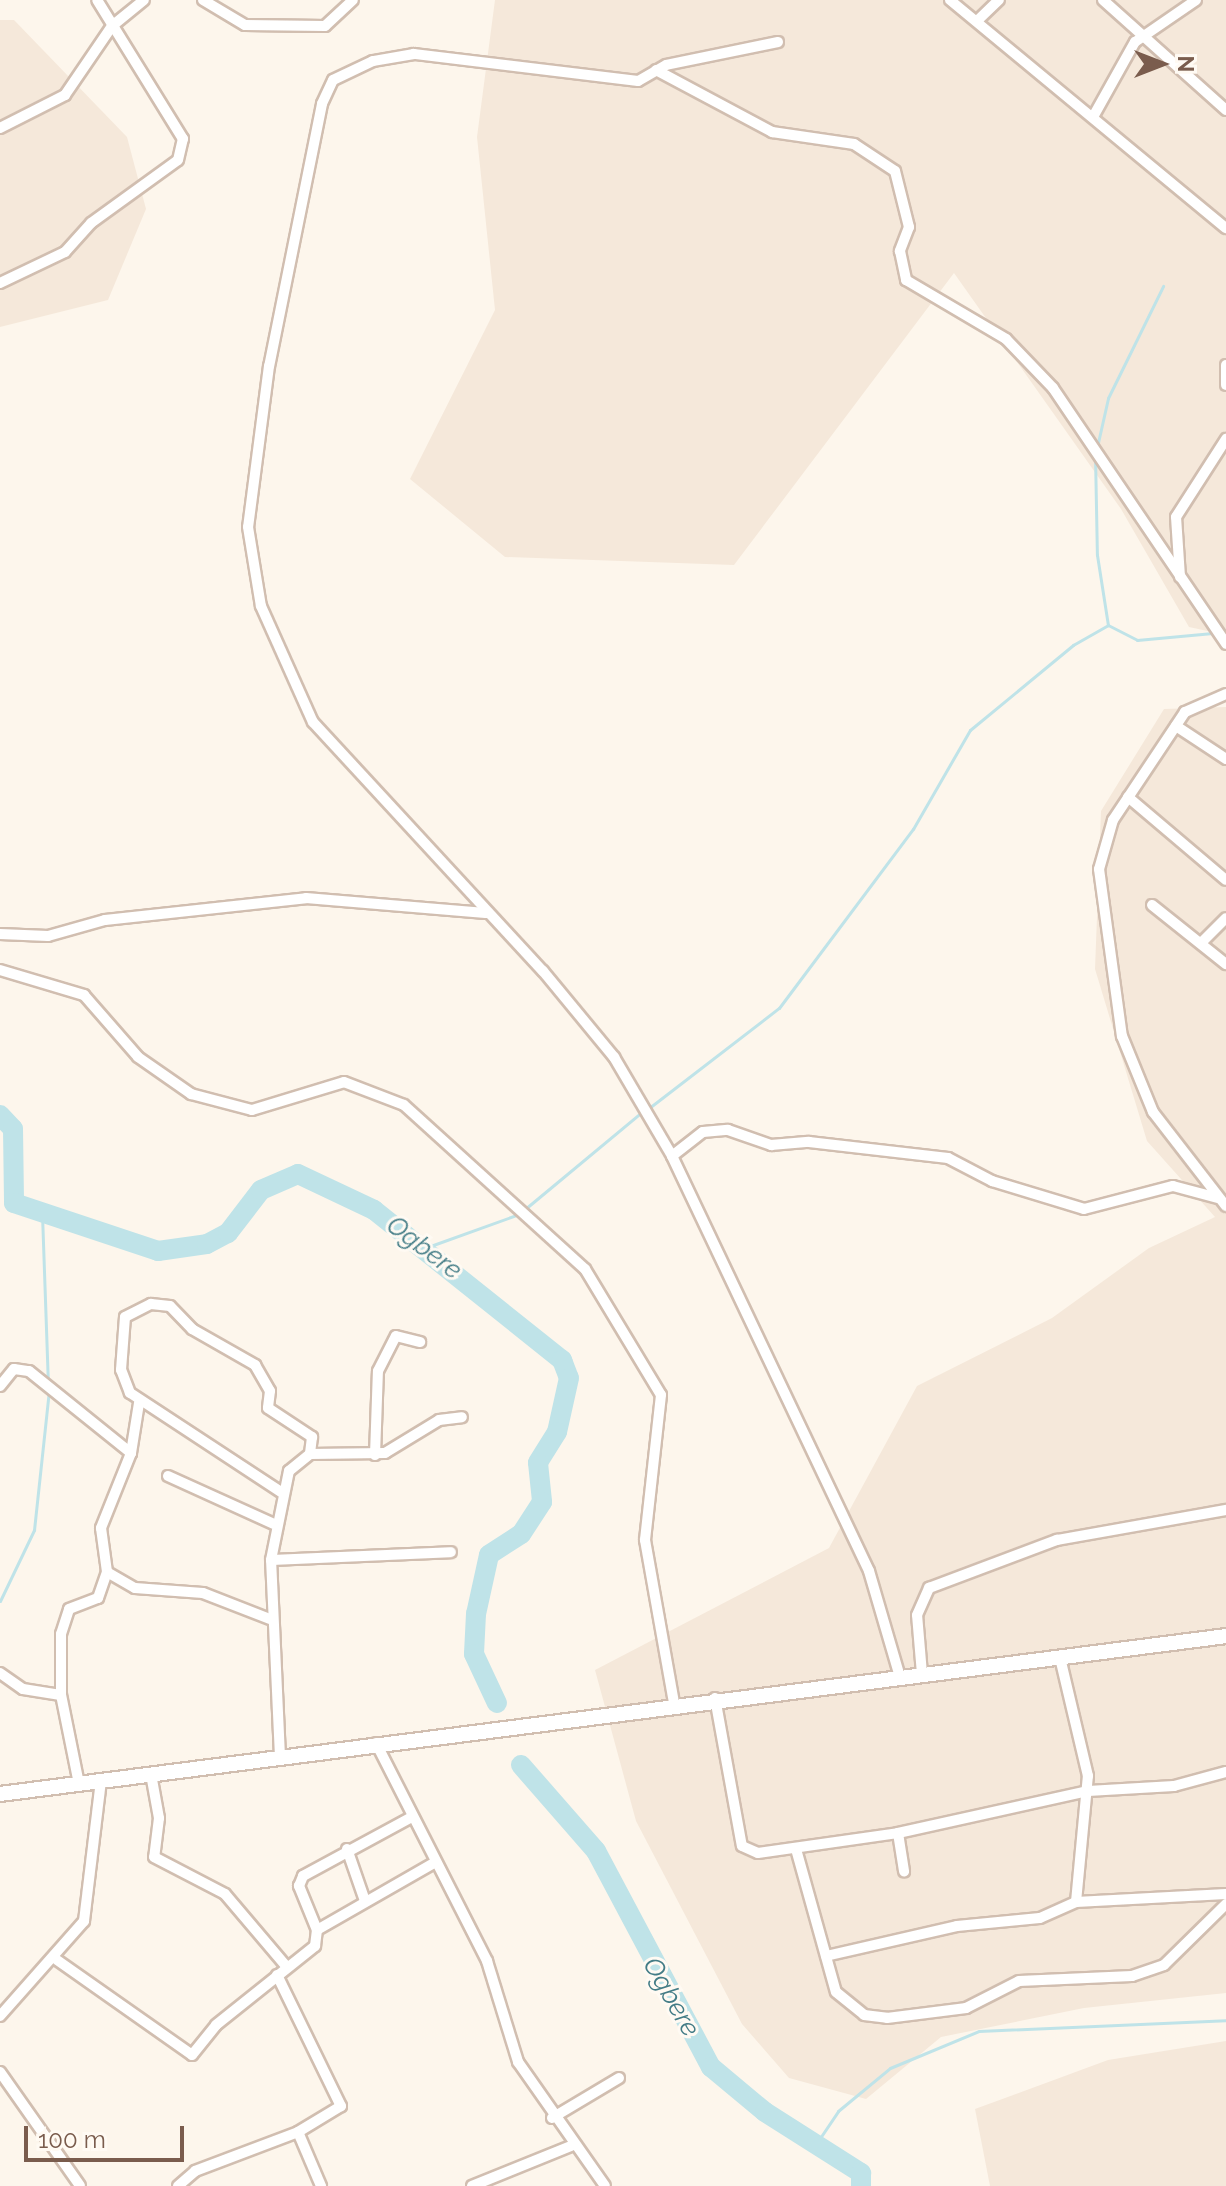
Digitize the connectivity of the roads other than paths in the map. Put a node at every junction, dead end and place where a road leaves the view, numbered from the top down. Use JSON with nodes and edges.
{"nodes":[{"id":1,"x":97,"y":0,"type":"edge"},
{"id":2,"x":144,"y":0,"type":"edge"},
{"id":3,"x":203,"y":0,"type":"edge"},
{"id":4,"x":353,"y":0,"type":"edge"},
{"id":5,"x":950,"y":0,"type":"edge"},
{"id":6,"x":999,"y":0,"type":"edge"},
{"id":7,"x":1103,"y":0,"type":"edge"},
{"id":8,"x":1196,"y":0,"type":"edge"},
{"id":9,"x":978,"y":20,"type":"junction"},
{"id":10,"x":112,"y":26,"type":"junction"},
{"id":11,"x":1143,"y":37,"type":"junction"},
{"id":12,"x":778,"y":42,"type":"dead end"},
{"id":13,"x":656,"y":70,"type":"junction"},
{"id":14,"x":1226,"y":110,"type":"edge"},
{"id":15,"x":1093,"y":117,"type":"junction"},
{"id":16,"x":0,"y":128,"type":"edge"},
{"id":17,"x":1226,"y":228,"type":"edge"},
{"id":18,"x":0,"y":283,"type":"edge"},
{"id":19,"x":1226,"y":365,"type":"edge"},
{"id":20,"x":1226,"y":385,"type":"edge"},
{"id":21,"x":1226,"y":439,"type":"edge"},
{"id":22,"x":1181,"y":580,"type":"junction"},
{"id":23,"x":1226,"y":644,"type":"edge"},
{"id":24,"x":1226,"y":694,"type":"edge"},
{"id":25,"x":1176,"y":726,"type":"junction"},
{"id":26,"x":1226,"y":759,"type":"edge"},
{"id":27,"x":1128,"y":797,"type":"junction"},
{"id":28,"x":1226,"y":880,"type":"edge"},
{"id":29,"x":1152,"y":905,"type":"dead end"},
{"id":30,"x":485,"y":913,"type":"junction"},
{"id":31,"x":1226,"y":918,"type":"edge"},
{"id":32,"x":0,"y":934,"type":"edge"},
{"id":33,"x":1201,"y":943,"type":"junction"},
{"id":34,"x":1226,"y":964,"type":"edge"},
{"id":35,"x":0,"y":970,"type":"edge"},
{"id":36,"x":672,"y":1156,"type":"junction"},
{"id":37,"x":1226,"y":1204,"type":"edge"},
{"id":38,"x":420,"y":1342,"type":"dead end"},
{"id":39,"x":0,"y":1386,"type":"edge"},
{"id":40,"x":139,"y":1403,"type":"junction"},
{"id":41,"x":462,"y":1417,"type":"dead end"},
{"id":42,"x":131,"y":1453,"type":"junction"},
{"id":43,"x":310,"y":1454,"type":"junction"},
{"id":44,"x":375,"y":1455,"type":"junction"},
{"id":45,"x":168,"y":1476,"type":"dead end"},
{"id":46,"x":281,"y":1492,"type":"junction"},
{"id":47,"x":1226,"y":1510,"type":"edge"},
{"id":48,"x":274,"y":1524,"type":"junction"},
{"id":49,"x":451,"y":1552,"type":"dead end"},
{"id":50,"x":271,"y":1560,"type":"junction"},
{"id":51,"x":107,"y":1572,"type":"junction"},
{"id":52,"x":270,"y":1619,"type":"junction"},
{"id":53,"x":1226,"y":1636,"type":"edge"},
{"id":54,"x":1060,"y":1658,"type":"junction"},
{"id":55,"x":0,"y":1673,"type":"edge"},
{"id":56,"x":922,"y":1674,"type":"junction"},
{"id":57,"x":900,"y":1677,"type":"junction"},
{"id":58,"x":61,"y":1695,"type":"junction"},
{"id":59,"x":715,"y":1696,"type":"junction"},
{"id":60,"x":674,"y":1703,"type":"junction"},
{"id":61,"x":376,"y":1743,"type":"junction"},
{"id":62,"x":280,"y":1757,"type":"junction"},
{"id":63,"x":1226,"y":1772,"type":"edge"},
{"id":64,"x":151,"y":1774,"type":"junction"},
{"id":65,"x":101,"y":1781,"type":"junction"},
{"id":66,"x":79,"y":1784,"type":"junction"},
{"id":67,"x":1088,"y":1791,"type":"junction"},
{"id":68,"x":0,"y":1794,"type":"edge"},
{"id":69,"x":410,"y":1818,"type":"junction"},
{"id":70,"x":898,"y":1833,"type":"junction"},
{"id":71,"x":347,"y":1849,"type":"junction"},
{"id":72,"x":796,"y":1849,"type":"junction"},
{"id":73,"x":434,"y":1863,"type":"junction"},
{"id":74,"x":904,"y":1872,"type":"dead end"},
{"id":75,"x":1226,"y":1894,"type":"edge"},
{"id":76,"x":365,"y":1901,"type":"junction"},
{"id":77,"x":1076,"y":1902,"type":"junction"},
{"id":78,"x":1226,"y":1904,"type":"edge"},
{"id":79,"x":317,"y":1930,"type":"junction"},
{"id":80,"x":826,"y":1956,"type":"junction"},
{"id":81,"x":57,"y":1960,"type":"junction"},
{"id":82,"x":287,"y":1967,"type":"junction"},
{"id":83,"x":277,"y":1975,"type":"junction"},
{"id":84,"x":0,"y":2016,"type":"edge"},
{"id":85,"x":0,"y":2072,"type":"edge"},
{"id":86,"x":619,"y":2078,"type":"dead end"},
{"id":87,"x":4,"y":2087,"type":"edge"},
{"id":88,"x":552,"y":2118,"type":"junction"},
{"id":89,"x":298,"y":2132,"type":"junction"},
{"id":90,"x":571,"y":2146,"type":"junction"},
{"id":91,"x":592,"y":2182,"type":"edge"},
{"id":92,"x":80,"y":2186,"type":"edge"},
{"id":93,"x":178,"y":2186,"type":"edge"},
{"id":94,"x":321,"y":2186,"type":"edge"},
{"id":95,"x":472,"y":2186,"type":"edge"},
{"id":96,"x":605,"y":2186,"type":"edge"}],
"edges":[{"from":1,"to":10,"type":"street"},
{"from":2,"to":10,"type":"street"},
{"from":3,"to":4,"type":"street"},
{"from":5,"to":9,"type":"street"},
{"from":6,"to":9,"type":"street"},
{"from":7,"to":11,"type":"street"},
{"from":8,"to":11,"type":"street"},
{"from":9,"to":15,"type":"street"},
{"from":10,"to":16,"type":"street"},
{"from":10,"to":18,"type":"street"},
{"from":11,"to":14,"type":"street"},
{"from":11,"to":15,"type":"street"},
{"from":12,"to":13,"type":"street"},
{"from":13,"to":22,"type":"street"},
{"from":13,"to":30,"type":"street"},
{"from":15,"to":17,"type":"street"},
{"from":19,"to":20,"type":"street"},
{"from":21,"to":22,"type":"street"},
{"from":22,"to":23,"type":"street"},
{"from":24,"to":25,"type":"street"},
{"from":25,"to":26,"type":"street"},
{"from":25,"to":27,"type":"street"},
{"from":27,"to":28,"type":"street"},
{"from":27,"to":37,"type":"street"},
{"from":29,"to":33,"type":"street"},
{"from":30,"to":32,"type":"street"},
{"from":30,"to":36,"type":"street"},
{"from":31,"to":33,"type":"street"},
{"from":33,"to":34,"type":"street"},
{"from":35,"to":60,"type":"street"},
{"from":36,"to":37,"type":"street"},
{"from":36,"to":57,"type":"street"},
{"from":38,"to":44,"type":"street"},
{"from":39,"to":42,"type":"street"},
{"from":40,"to":42,"type":"street"},
{"from":40,"to":43,"type":"street"},
{"from":40,"to":46,"type":"street"},
{"from":41,"to":44,"type":"street"},
{"from":42,"to":51,"type":"street"},
{"from":43,"to":44,"type":"street"},
{"from":43,"to":46,"type":"street"},
{"from":45,"to":48,"type":"street"},
{"from":46,"to":48,"type":"street"},
{"from":47,"to":56,"type":"street"},
{"from":48,"to":50,"type":"street"},
{"from":49,"to":50,"type":"street"},
{"from":50,"to":52,"type":"street"},
{"from":51,"to":52,"type":"street"},
{"from":51,"to":58,"type":"street"},
{"from":52,"to":62,"type":"street"},
{"from":53,"to":54,"type":"main road"},
{"from":54,"to":56,"type":"main road"},
{"from":54,"to":67,"type":"street"},
{"from":55,"to":58,"type":"street"},
{"from":56,"to":57,"type":"main road"},
{"from":57,"to":59,"type":"main road"},
{"from":58,"to":66,"type":"street"},
{"from":59,"to":60,"type":"main road"},
{"from":59,"to":72,"type":"street"},
{"from":60,"to":61,"type":"main road"},
{"from":61,"to":62,"type":"main road"},
{"from":61,"to":69,"type":"street"},
{"from":62,"to":64,"type":"main road"},
{"from":63,"to":67,"type":"street"},
{"from":64,"to":65,"type":"main road"},
{"from":64,"to":82,"type":"street"},
{"from":65,"to":66,"type":"main road"},
{"from":65,"to":81,"type":"street"},
{"from":66,"to":68,"type":"main road"},
{"from":67,"to":70,"type":"street"},
{"from":67,"to":77,"type":"street"},
{"from":69,"to":71,"type":"street"},
{"from":69,"to":73,"type":"street"},
{"from":70,"to":72,"type":"street"},
{"from":70,"to":74,"type":"street"},
{"from":71,"to":76,"type":"street"},
{"from":71,"to":79,"type":"street"},
{"from":72,"to":80,"type":"street"},
{"from":73,"to":76,"type":"street"},
{"from":73,"to":88,"type":"street"},
{"from":75,"to":77,"type":"street"},
{"from":76,"to":79,"type":"street"},
{"from":77,"to":80,"type":"street"},
{"from":78,"to":80,"type":"street"},
{"from":79,"to":82,"type":"street"},
{"from":81,"to":83,"type":"street"},
{"from":81,"to":84,"type":"street"},
{"from":82,"to":83,"type":"street"},
{"from":83,"to":89,"type":"street"},
{"from":85,"to":87,"type":"street"},
{"from":86,"to":88,"type":"street"},
{"from":87,"to":92,"type":"street"},
{"from":88,"to":90,"type":"street"},
{"from":89,"to":93,"type":"street"},
{"from":89,"to":94,"type":"street"},
{"from":90,"to":91,"type":"street"},
{"from":90,"to":95,"type":"street"},
{"from":91,"to":96,"type":"street"}]}
